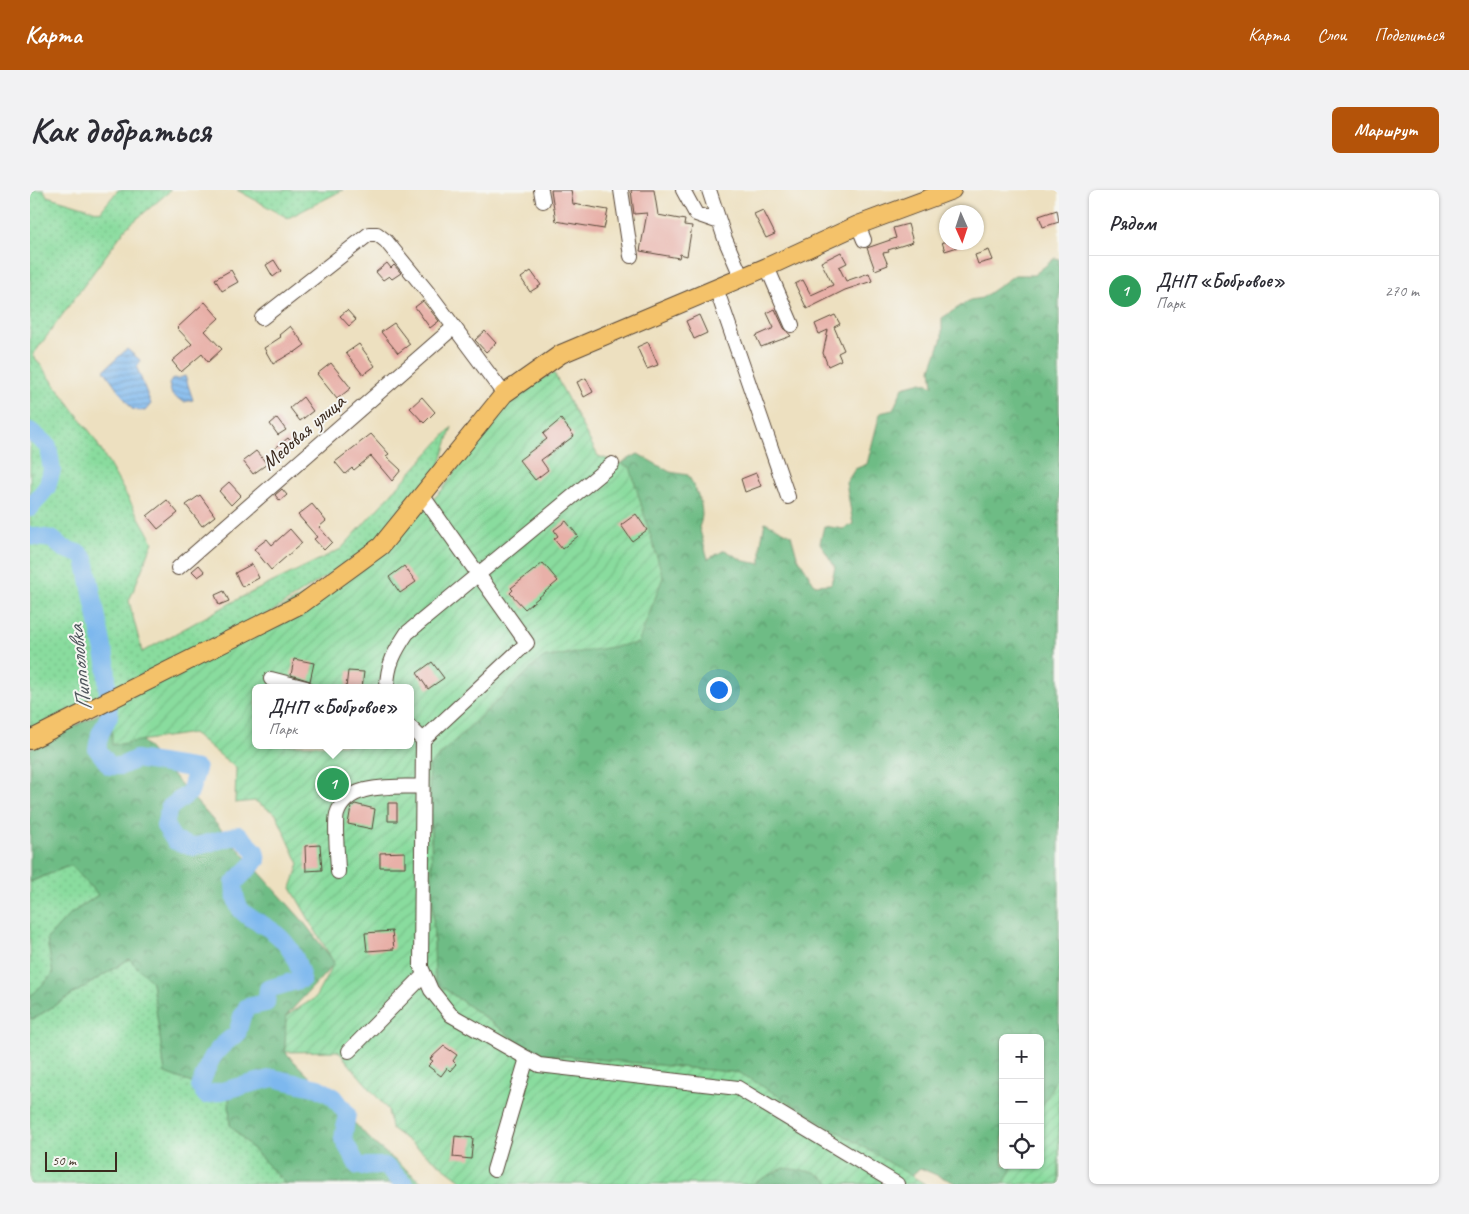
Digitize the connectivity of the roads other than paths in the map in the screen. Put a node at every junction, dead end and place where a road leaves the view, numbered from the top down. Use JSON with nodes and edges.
{"nodes":[{"id":1,"x":621,"y":190,"type":"edge"},
{"id":2,"x":682,"y":190,"type":"edge"},
{"id":3,"x":709,"y":190,"type":"edge"},
{"id":4,"x":952,"y":190,"type":"edge"},
{"id":5,"x":719,"y":222,"type":"junction"},
{"id":6,"x":631,"y":256,"type":"dead end"},
{"id":7,"x":767,"y":267,"type":"junction"},
{"id":8,"x":741,"y":276,"type":"junction"},
{"id":9,"x":716,"y":288,"type":"junction"},
{"id":10,"x":262,"y":318,"type":"dead end"},
{"id":11,"x":792,"y":325,"type":"dead end"},
{"id":12,"x":454,"y":326,"type":"junction"},
{"id":13,"x":504,"y":394,"type":"junction"},
{"id":14,"x":612,"y":464,"type":"dead end"},
{"id":15,"x":422,"y":495,"type":"junction"},
{"id":16,"x":788,"y":498,"type":"dead end"},
{"id":17,"x":178,"y":568,"type":"dead end"},
{"id":18,"x":477,"y":574,"type":"junction"},
{"id":19,"x":271,"y":679,"type":"dead end"},
{"id":20,"x":290,"y":684,"type":"edge"},
{"id":21,"x":387,"y":684,"type":"edge"},
{"id":22,"x":414,"y":731,"type":"edge"},
{"id":23,"x":30,"y":740,"type":"edge"},
{"id":24,"x":423,"y":740,"type":"junction"},
{"id":25,"x":422,"y":786,"type":"junction"},
{"id":26,"x":338,"y":872,"type":"dead end"},
{"id":27,"x":424,"y":975,"type":"junction"},
{"id":28,"x":349,"y":1051,"type":"dead end"},
{"id":29,"x":527,"y":1058,"type":"junction"},
{"id":30,"x":494,"y":1170,"type":"dead end"},
{"id":31,"x":897,"y":1184,"type":"edge"}],
"edges":[{"from":1,"to":6,"type":"street"},
{"from":2,"to":5,"type":"street"},
{"from":3,"to":5,"type":"street"},
{"from":4,"to":7,"type":"main road"},
{"from":5,"to":8,"type":"street"},
{"from":7,"to":8,"type":"main road"},
{"from":7,"to":11,"type":"street"},
{"from":8,"to":9,"type":"main road"},
{"from":9,"to":13,"type":"main road"},
{"from":9,"to":16,"type":"street"},
{"from":10,"to":12,"type":"street"},
{"from":12,"to":13,"type":"street"},
{"from":12,"to":17,"type":"street","name":"Медовая улица"},
{"from":13,"to":15,"type":"main road"},
{"from":14,"to":18,"type":"street"},
{"from":15,"to":18,"type":"street"},
{"from":15,"to":23,"type":"main road"},
{"from":18,"to":21,"type":"street"},
{"from":18,"to":24,"type":"street"},
{"from":19,"to":20,"type":"street"},
{"from":22,"to":24,"type":"street"},
{"from":24,"to":25,"type":"street"},
{"from":25,"to":26,"type":"street"},
{"from":25,"to":27,"type":"street"},
{"from":27,"to":28,"type":"street"},
{"from":27,"to":29,"type":"street"},
{"from":29,"to":30,"type":"street"},
{"from":29,"to":31,"type":"street"}]}
